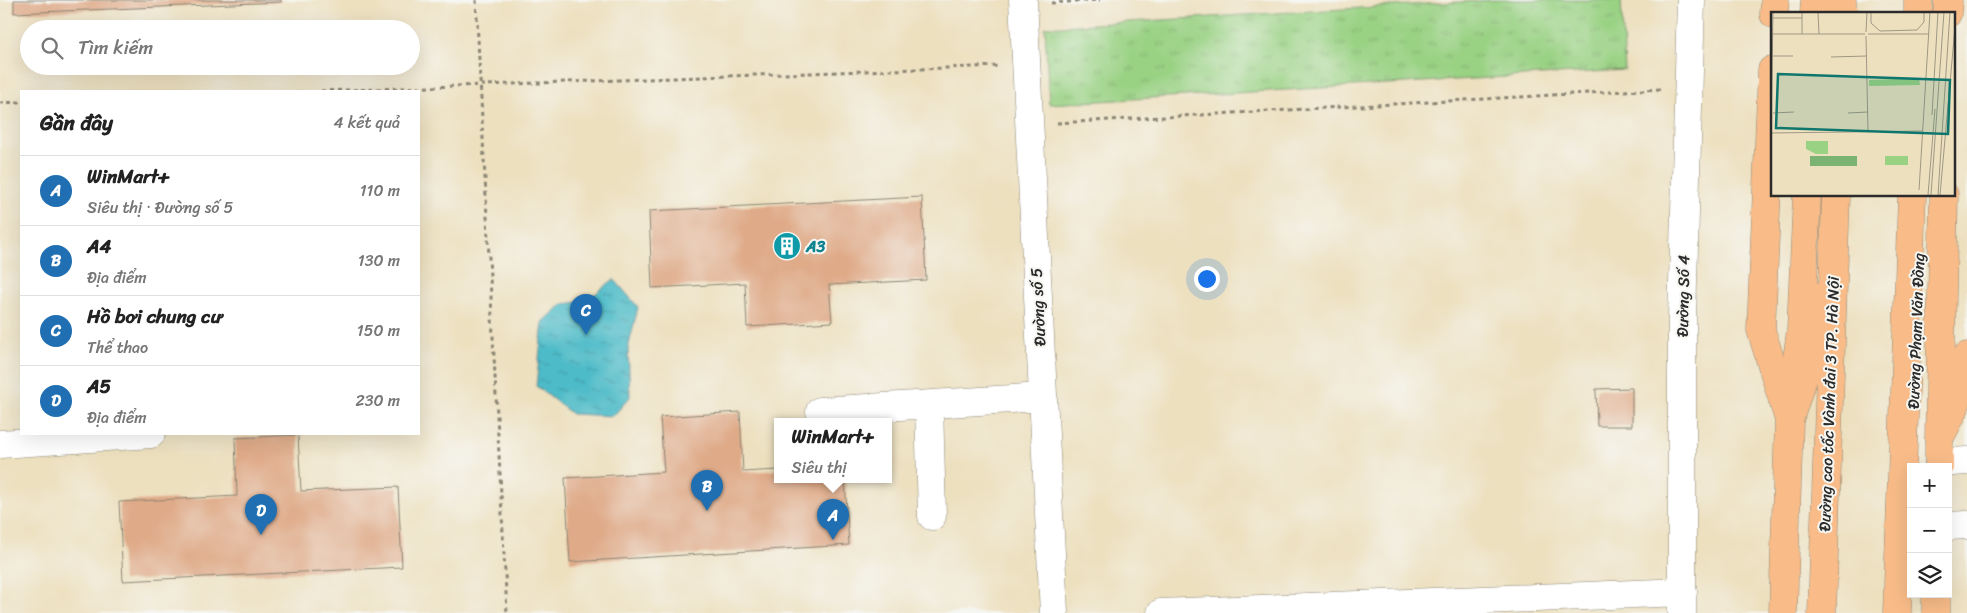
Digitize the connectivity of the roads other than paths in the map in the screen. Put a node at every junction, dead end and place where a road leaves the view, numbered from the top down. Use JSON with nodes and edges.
{"nodes":[{"id":1,"x":1691,"y":0,"type":"edge"},
{"id":2,"x":1023,"y":2,"type":"edge"},
{"id":3,"x":1771,"y":94,"type":"edge"},
{"id":4,"x":1807,"y":196,"type":"edge"},
{"id":5,"x":1828,"y":196,"type":"edge"},
{"id":6,"x":1836,"y":196,"type":"edge"},
{"id":7,"x":1912,"y":196,"type":"edge"},
{"id":8,"x":1920,"y":196,"type":"edge"},
{"id":9,"x":1944,"y":196,"type":"edge"},
{"id":10,"x":1966,"y":370,"type":"edge"},
{"id":11,"x":1043,"y":397,"type":"junction"},
{"id":12,"x":928,"y":405,"type":"junction"},
{"id":13,"x":820,"y":411,"type":"dead end"},
{"id":14,"x":1789,"y":420,"type":"junction"},
{"id":15,"x":137,"y":435,"type":"edge"},
{"id":16,"x":0,"y":444,"type":"edge"},
{"id":17,"x":1939,"y":456,"type":"edge"},
{"id":18,"x":1967,"y":461,"type":"edge"},
{"id":19,"x":1912,"y":463,"type":"edge"},
{"id":20,"x":1911,"y":508,"type":"edge"},
{"id":21,"x":932,"y":516,"type":"dead end"},
{"id":22,"x":1967,"y":525,"type":"edge"},
{"id":23,"x":1952,"y":526,"type":"edge"},
{"id":24,"x":1936,"y":598,"type":"edge"},
{"id":25,"x":1682,"y":602,"type":"edge"},
{"id":26,"x":1054,"y":613,"type":"edge"},
{"id":27,"x":1160,"y":613,"type":"edge"},
{"id":28,"x":1783,"y":613,"type":"edge"},
{"id":29,"x":1822,"y":613,"type":"edge"},
{"id":30,"x":1898,"y":613,"type":"edge"},
{"id":31,"x":1908,"y":613,"type":"edge"},
{"id":32,"x":1936,"y":613,"type":"edge"}],
"edges":[{"from":1,"to":25,"type":"street","name":"Đường Số 4"},
{"from":2,"to":11,"type":"street","name":"Đường số 5"},
{"from":3,"to":14,"type":"main road"},
{"from":4,"to":14,"type":"main road"},
{"from":5,"to":14,"type":"main road"},
{"from":6,"to":29,"type":"main road","name":"Đường cao tốc Vành đai 3 TP. Hà Nội"},
{"from":7,"to":30,"type":"main road"},
{"from":8,"to":19,"type":"main road","name":"Đường Phạm Văn Đồng"},
{"from":9,"to":17,"type":"main road"},
{"from":10,"to":17,"type":"main road"},
{"from":11,"to":12,"type":"street"},
{"from":11,"to":26,"type":"street","name":"Đường số 5"},
{"from":12,"to":13,"type":"street"},
{"from":12,"to":21,"type":"street"},
{"from":14,"to":28,"type":"main road"},
{"from":15,"to":16,"type":"street"},
{"from":17,"to":18,"type":"street"},
{"from":20,"to":31,"type":"main road"},
{"from":22,"to":23,"type":"street"},
{"from":24,"to":32,"type":"main road"},
{"from":25,"to":27,"type":"street"}]}
